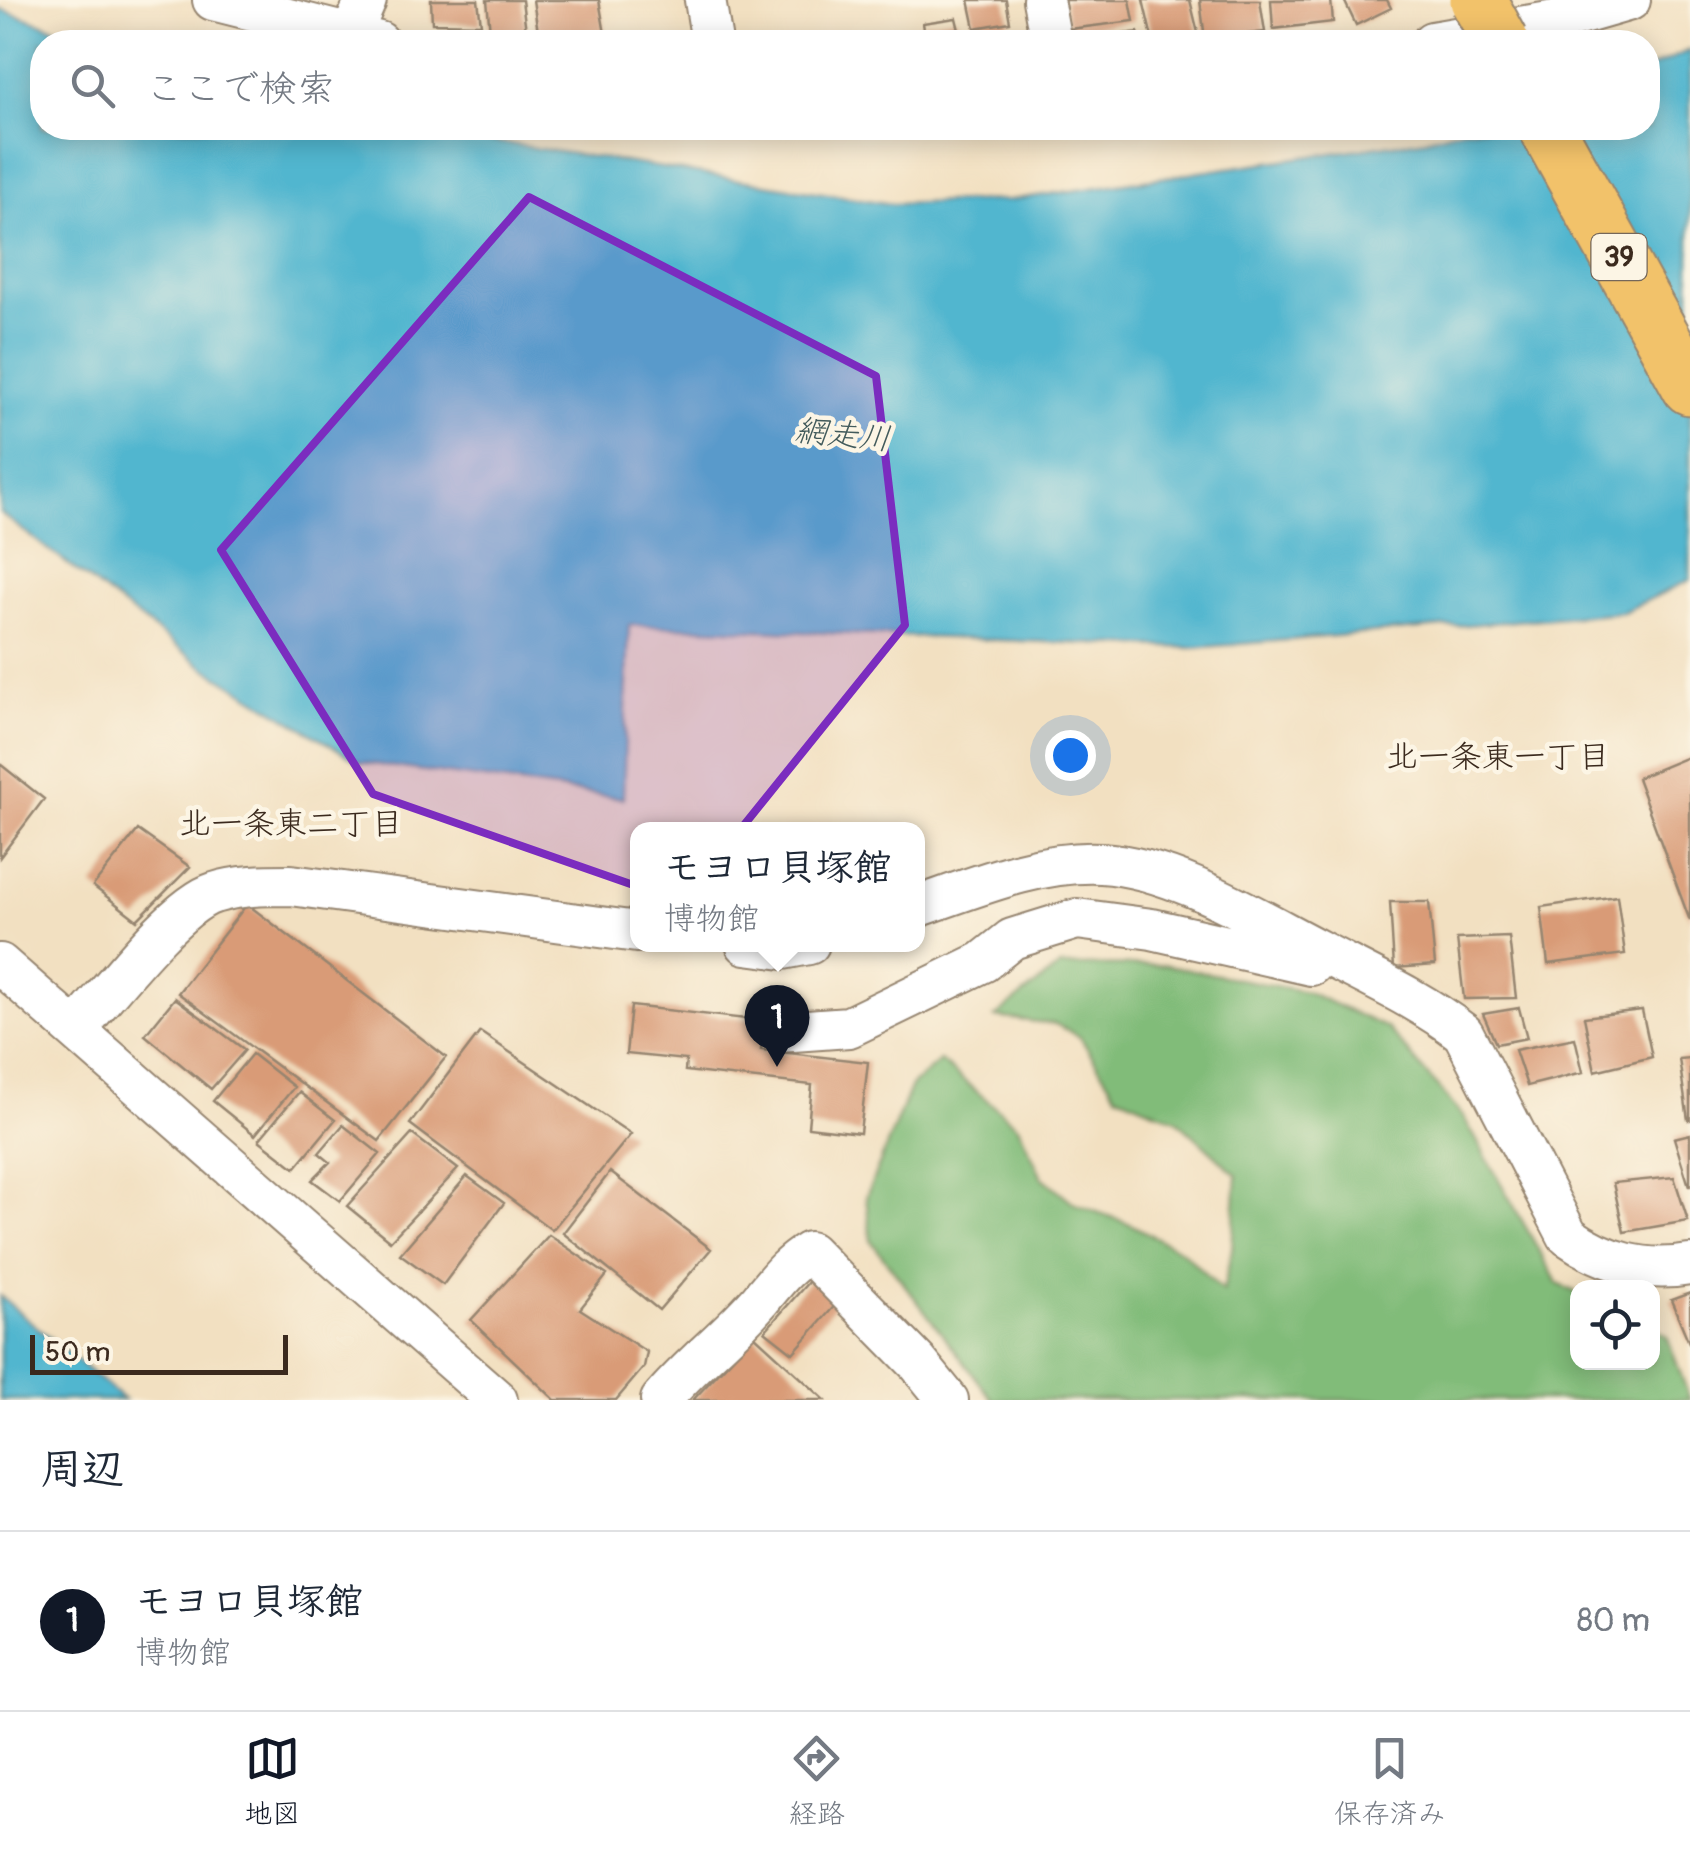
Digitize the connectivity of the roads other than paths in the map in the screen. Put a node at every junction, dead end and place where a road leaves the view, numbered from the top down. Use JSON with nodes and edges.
{"nodes":[{"id":1,"x":213,"y":0,"type":"edge"},
{"id":2,"x":705,"y":0,"type":"edge"},
{"id":3,"x":1044,"y":0,"type":"edge"},
{"id":4,"x":1478,"y":0,"type":"edge"},
{"id":5,"x":1630,"y":0,"type":"edge"},
{"id":6,"x":365,"y":26,"type":"edge"},
{"id":7,"x":710,"y":30,"type":"edge"},
{"id":8,"x":1050,"y":30,"type":"edge"},
{"id":9,"x":1494,"y":30,"type":"edge"},
{"id":10,"x":1502,"y":30,"type":"edge"},
{"id":11,"x":1555,"y":140,"type":"edge"},
{"id":12,"x":1690,"y":387,"type":"edge"},
{"id":13,"x":925,"y":904,"type":"edge"},
{"id":14,"x":630,"y":931,"type":"edge"},
{"id":15,"x":0,"y":964,"type":"edge"},
{"id":16,"x":1392,"y":988,"type":"junction"},
{"id":17,"x":77,"y":1028,"type":"junction"},
{"id":18,"x":779,"y":1032,"type":"dead end"},
{"id":19,"x":1690,"y":1265,"type":"edge"},
{"id":20,"x":497,"y":1400,"type":"edge"},
{"id":21,"x":661,"y":1400,"type":"edge"},
{"id":22,"x":948,"y":1400,"type":"edge"}],
"edges":[{"from":1,"to":6,"type":"street"},
{"from":2,"to":7,"type":"street"},
{"from":3,"to":8,"type":"street"},
{"from":4,"to":9,"type":"highway","bridge":true},
{"from":5,"to":10,"type":"street"},
{"from":11,"to":12,"type":"highway","number":"39"},
{"from":13,"to":16,"type":"street"},
{"from":14,"to":17,"type":"street"},
{"from":15,"to":17,"type":"street"},
{"from":16,"to":18,"type":"street"},
{"from":16,"to":19,"type":"street"},
{"from":17,"to":20,"type":"street"},
{"from":21,"to":22,"type":"street"}]}
